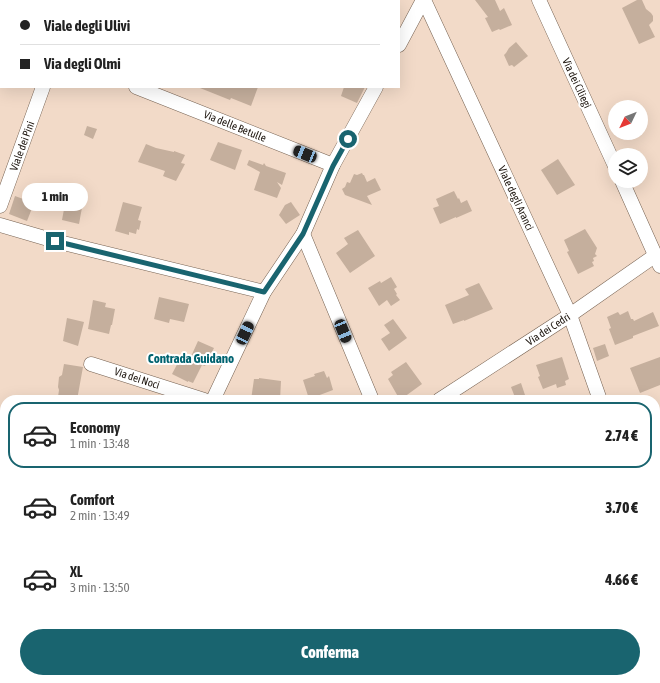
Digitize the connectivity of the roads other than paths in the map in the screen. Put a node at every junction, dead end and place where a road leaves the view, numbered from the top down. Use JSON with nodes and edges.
{"nodes":[{"id":1,"x":424,"y":0,"type":"edge"},
{"id":2,"x":539,"y":0,"type":"edge"},
{"id":3,"x":400,"y":43,"type":"edge"},
{"id":4,"x":43,"y":88,"type":"edge"},
{"id":5,"x":138,"y":88,"type":"edge"},
{"id":6,"x":375,"y":88,"type":"edge"},
{"id":7,"x":608,"y":151,"type":"edge"},
{"id":8,"x":333,"y":166,"type":"junction"},
{"id":9,"x":625,"y":188,"type":"edge"},
{"id":10,"x":0,"y":206,"type":"edge"},
{"id":11,"x":0,"y":226,"type":"edge"},
{"id":12,"x":303,"y":234,"type":"junction"},
{"id":13,"x":658,"y":261,"type":"edge"},
{"id":14,"x":264,"y":292,"type":"junction"},
{"id":15,"x":570,"y":315,"type":"junction"},
{"id":16,"x":91,"y":364,"type":"dead end"},
{"id":17,"x":188,"y":395,"type":"edge"},
{"id":18,"x":216,"y":395,"type":"edge"},
{"id":19,"x":370,"y":395,"type":"edge"},
{"id":20,"x":447,"y":395,"type":"edge"},
{"id":21,"x":598,"y":395,"type":"edge"}],
"edges":[{"from":1,"to":3,"type":"street"},
{"from":1,"to":15,"type":"street","name":"Viale degli Aranci"},
{"from":2,"to":7,"type":"street","name":"Via dei Ciliegi"},
{"from":4,"to":10,"type":"street","name":"Viale dei Pini"},
{"from":5,"to":8,"type":"street","name":"Via delle Betulle"},
{"from":6,"to":8,"type":"street"},
{"from":8,"to":12,"type":"street"},
{"from":9,"to":13,"type":"street"},
{"from":11,"to":14,"type":"street"},
{"from":12,"to":14,"type":"street"},
{"from":12,"to":19,"type":"street"},
{"from":13,"to":15,"type":"street","name":"Via dei Cedri"},
{"from":14,"to":18,"type":"street"},
{"from":15,"to":20,"type":"street","name":"Via dei Cedri"},
{"from":15,"to":21,"type":"street","name":"Viale degli Aranci"},
{"from":16,"to":17,"type":"street","name":"Via dei Noci"}]}
